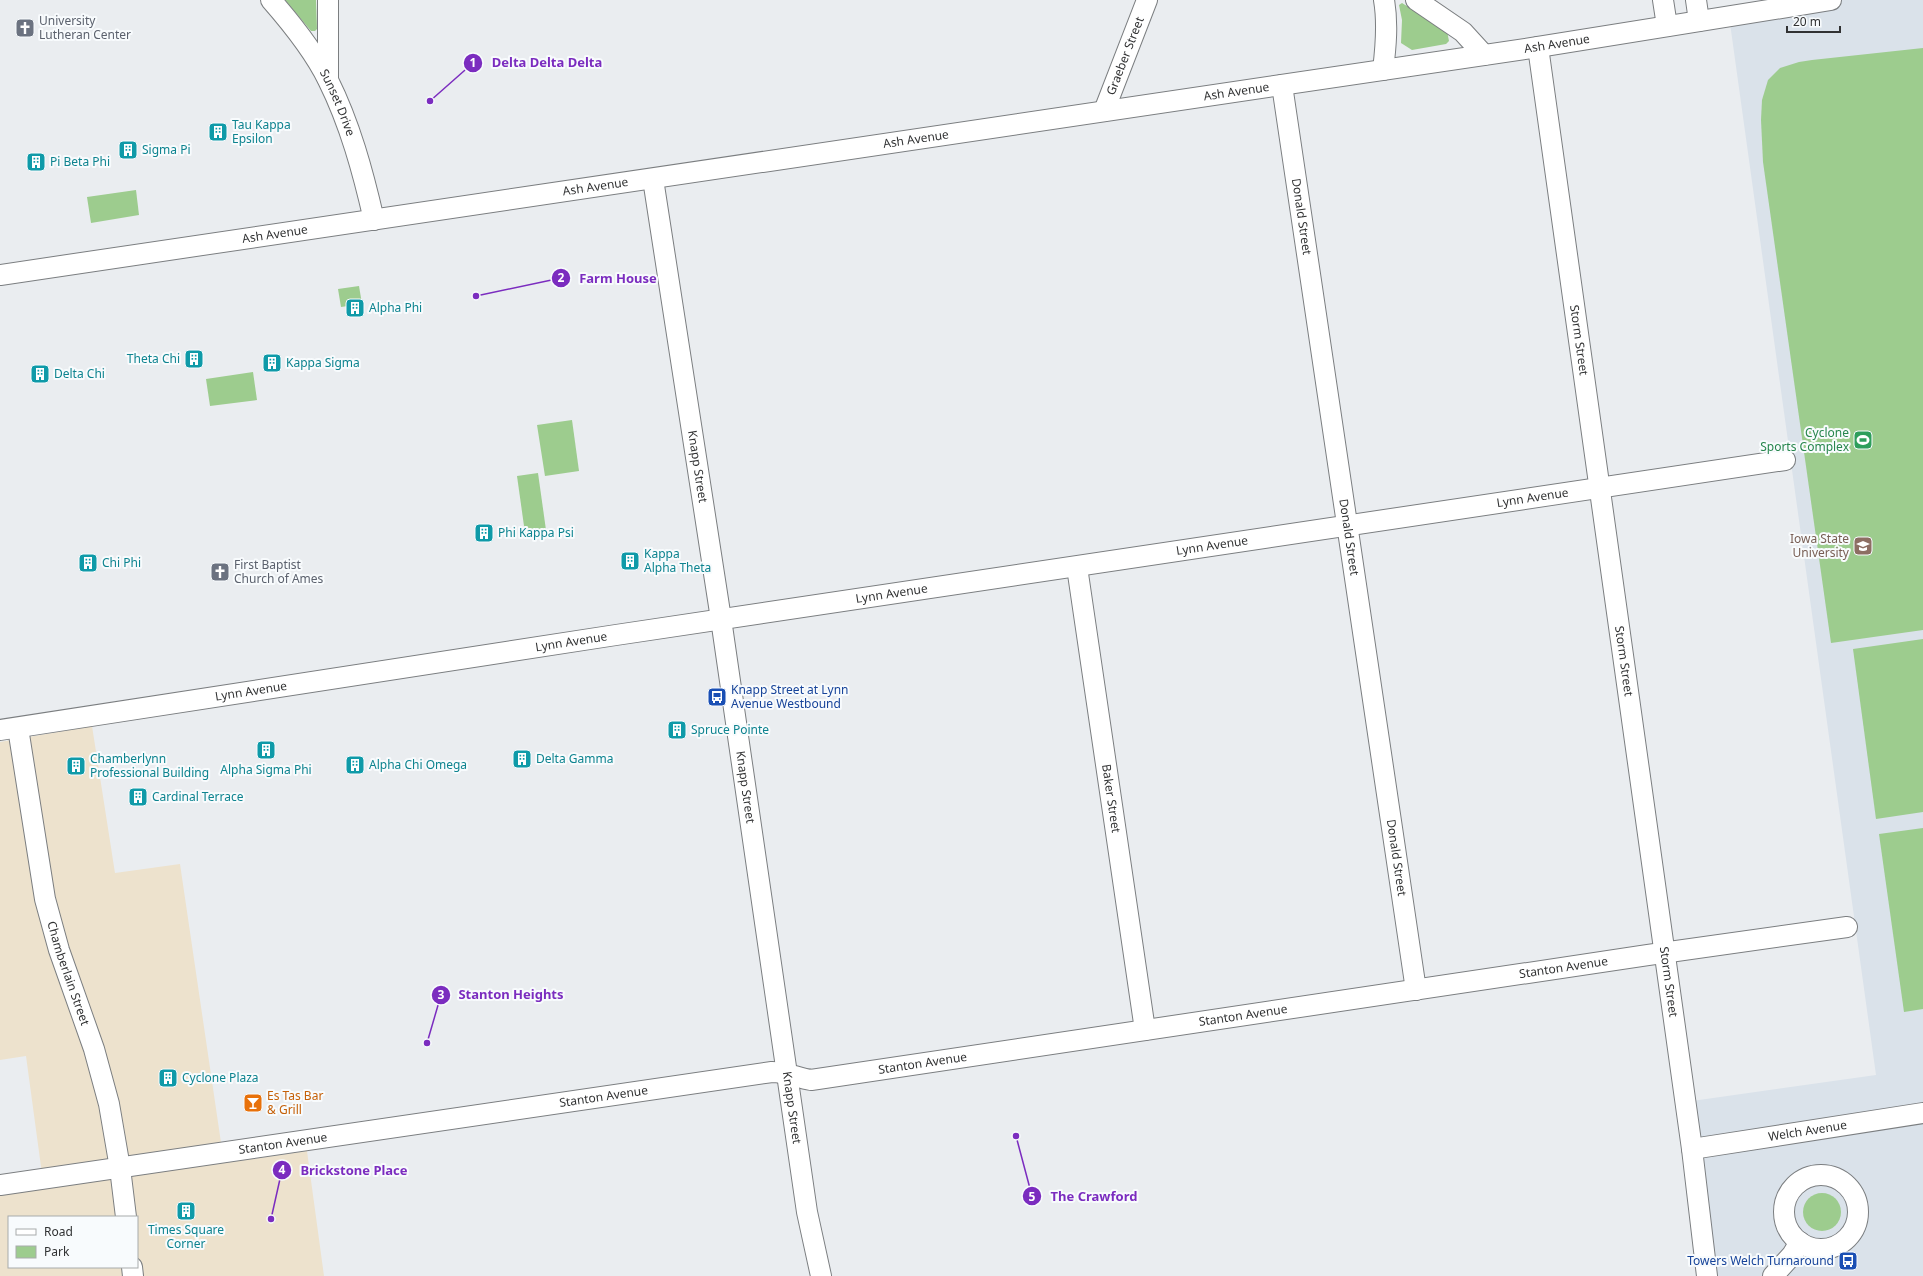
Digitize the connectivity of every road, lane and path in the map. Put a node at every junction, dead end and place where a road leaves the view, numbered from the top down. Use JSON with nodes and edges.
{"nodes":[{"id":1,"x":271,"y":0,"type":"edge"},
{"id":2,"x":328,"y":0,"type":"edge"},
{"id":3,"x":1147,"y":0,"type":"edge"},
{"id":4,"x":1384,"y":0,"type":"edge"},
{"id":5,"x":1416,"y":0,"type":"edge"},
{"id":6,"x":1662,"y":0,"type":"edge"},
{"id":7,"x":1696,"y":0,"type":"edge"},
{"id":8,"x":1831,"y":0,"type":"edge"},
{"id":9,"x":1699,"y":21,"type":"junction"},
{"id":10,"x":1667,"y":26,"type":"junction"},
{"id":11,"x":1538,"y":47,"type":"junction"},
{"id":12,"x":1484,"y":55,"type":"junction"},
{"id":13,"x":1383,"y":70,"type":"junction"},
{"id":14,"x":328,"y":79,"type":"junction"},
{"id":15,"x":1282,"y":85,"type":"junction"},
{"id":16,"x":1104,"y":111,"type":"junction"},
{"id":17,"x":653,"y":179,"type":"junction"},
{"id":18,"x":374,"y":220,"type":"junction"},
{"id":19,"x":0,"y":275,"type":"edge"},
{"id":20,"x":1785,"y":460,"type":"dead end"},
{"id":21,"x":1600,"y":489,"type":"junction"},
{"id":22,"x":1347,"y":526,"type":"junction"},
{"id":23,"x":1077,"y":567,"type":"junction"},
{"id":24,"x":721,"y":619,"type":"junction"},
{"id":25,"x":9,"y":729,"type":"edge"},
{"id":26,"x":1847,"y":927,"type":"dead end"},
{"id":27,"x":1665,"y":953,"type":"junction"},
{"id":28,"x":1416,"y":990,"type":"junction"},
{"id":29,"x":1145,"y":1030,"type":"junction"},
{"id":30,"x":787,"y":1073,"type":"junction"},
{"id":31,"x":1923,"y":1113,"type":"edge"},
{"id":32,"x":1692,"y":1149,"type":"junction"},
{"id":33,"x":120,"y":1168,"type":"junction"},
{"id":34,"x":0,"y":1185,"type":"edge"},
{"id":35,"x":126,"y":1216,"type":"edge"},
{"id":36,"x":1800,"y":1242,"type":"dead end"},
{"id":37,"x":822,"y":1276,"type":"edge"},
{"id":38,"x":1707,"y":1276,"type":"edge"},
{"id":39,"x":1773,"y":1276,"type":"edge"}],
"edges":[{"from":1,"to":14,"type":"street","name":"Sunset Drive"},
{"from":2,"to":14,"type":"street"},
{"from":3,"to":16,"type":"street","name":"Graeber Street"},
{"from":4,"to":13,"type":"street"},
{"from":5,"to":12,"type":"street"},
{"from":6,"to":10,"type":"street"},
{"from":7,"to":9,"type":"street"},
{"from":8,"to":9,"type":"street","name":"Ash Avenue"},
{"from":9,"to":10,"type":"street","name":"Ash Avenue"},
{"from":10,"to":11,"type":"street","name":"Ash Avenue"},
{"from":11,"to":12,"type":"street","name":"Ash Avenue"},
{"from":11,"to":21,"type":"street","name":"Storm Street"},
{"from":12,"to":13,"type":"street","name":"Ash Avenue"},
{"from":13,"to":15,"type":"street","name":"Ash Avenue"},
{"from":14,"to":18,"type":"street","name":"Sunset Drive"},
{"from":15,"to":16,"type":"street","name":"Ash Avenue"},
{"from":15,"to":22,"type":"street","name":"Donald Street"},
{"from":16,"to":17,"type":"street","name":"Ash Avenue"},
{"from":17,"to":18,"type":"street","name":"Ash Avenue"},
{"from":17,"to":24,"type":"street","name":"Knapp Street"},
{"from":18,"to":19,"type":"street","name":"Ash Avenue"},
{"from":20,"to":21,"type":"street","name":"Lynn Avenue"},
{"from":21,"to":22,"type":"street","name":"Lynn Avenue"},
{"from":21,"to":27,"type":"street","name":"Storm Street"},
{"from":22,"to":23,"type":"street","name":"Lynn Avenue"},
{"from":22,"to":28,"type":"street","name":"Donald Street"},
{"from":23,"to":24,"type":"street","name":"Lynn Avenue"},
{"from":23,"to":29,"type":"street","name":"Baker Street"},
{"from":24,"to":25,"type":"street","name":"Lynn Avenue"},
{"from":24,"to":30,"type":"street","name":"Knapp Street"},
{"from":25,"to":33,"type":"street","name":"Chamberlain Street"},
{"from":26,"to":27,"type":"street","name":"Stanton Avenue"},
{"from":27,"to":28,"type":"street","name":"Stanton Avenue"},
{"from":27,"to":32,"type":"street","name":"Storm Street"},
{"from":28,"to":29,"type":"street","name":"Stanton Avenue"},
{"from":29,"to":30,"type":"street","name":"Stanton Avenue"},
{"from":30,"to":33,"type":"street","name":"Stanton Avenue"},
{"from":30,"to":37,"type":"street","name":"Knapp Street"},
{"from":31,"to":32,"type":"street","name":"Welch Avenue"},
{"from":32,"to":38,"type":"street","name":"Storm Street"},
{"from":33,"to":34,"type":"street","name":"Stanton Avenue"},
{"from":33,"to":35,"type":"street","name":"Chamberlain Street"},
{"from":36,"to":39,"type":"street"}]}
